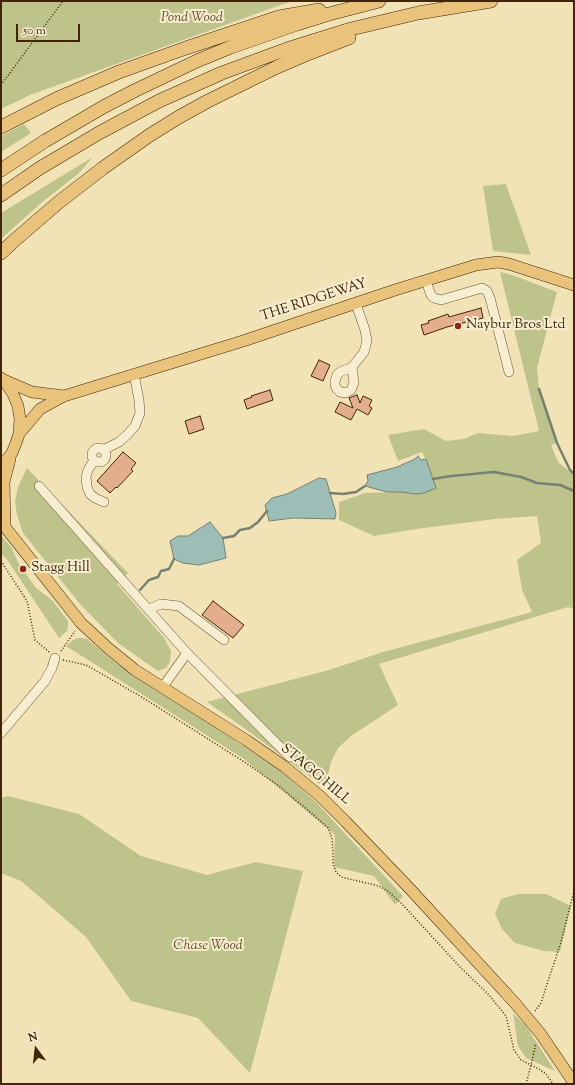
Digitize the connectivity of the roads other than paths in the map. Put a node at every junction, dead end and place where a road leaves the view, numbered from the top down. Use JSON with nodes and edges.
{"nodes":[{"id":1,"x":379,"y":1,"type":"edge"},
{"id":2,"x":492,"y":1,"type":"edge"},
{"id":3,"x":363,"y":5,"type":"junction"},
{"id":4,"x":418,"y":13,"type":"junction"},
{"id":5,"x":1,"y":127,"type":"edge"},
{"id":6,"x":1,"y":170,"type":"edge"},
{"id":7,"x":1,"y":195,"type":"edge"},
{"id":8,"x":1,"y":253,"type":"edge"},
{"id":9,"x":426,"y":280,"type":"junction"},
{"id":10,"x":574,"y":286,"type":"edge"},
{"id":11,"x":356,"y":304,"type":"junction"},
{"id":12,"x":352,"y":367,"type":"dead end"},
{"id":13,"x":509,"y":372,"type":"dead end"},
{"id":14,"x":134,"y":374,"type":"junction"},
{"id":15,"x":2,"y":379,"type":"edge"},
{"id":16,"x":64,"y":396,"type":"junction"},
{"id":17,"x":19,"y":434,"type":"junction"},
{"id":18,"x":12,"y":453,"type":"junction"},
{"id":19,"x":1,"y":467,"type":"edge"},
{"id":20,"x":39,"y":486,"type":"dead end"},
{"id":21,"x":104,"y":502,"type":"dead end"},
{"id":22,"x":3,"y":524,"type":"edge"},
{"id":23,"x":149,"y":609,"type":"junction"},
{"id":24,"x":224,"y":640,"type":"dead end"},
{"id":25,"x":187,"y":653,"type":"junction"},
{"id":26,"x":55,"y":658,"type":"road end"},
{"id":27,"x":162,"y":688,"type":"junction"},
{"id":28,"x":1,"y":733,"type":"edge"},
{"id":29,"x":290,"y":757,"type":"dead end"},
{"id":30,"x":574,"y":1083,"type":"edge"}],
"edges":[{"from":1,"to":3,"type":"highway"},
{"from":2,"to":4,"type":"highway"},
{"from":3,"to":5,"type":"highway"},
{"from":3,"to":6,"type":"highway"},
{"from":4,"to":7,"type":"highway"},
{"from":4,"to":8,"type":"highway"},
{"from":9,"to":10,"type":"main road","name":"THE RIDGEWAY"},
{"from":9,"to":11,"type":"main road","name":"THE RIDGEWAY"},
{"from":9,"to":13,"type":"lane"},
{"from":11,"to":12,"type":"lane"},
{"from":11,"to":14,"type":"main road","name":"THE RIDGEWAY"},
{"from":14,"to":16,"type":"main road","name":"THE RIDGEWAY"},
{"from":14,"to":21,"type":"lane"},
{"from":15,"to":16,"type":"main road","name":"THE RIDGEWAY"},
{"from":15,"to":17,"type":"main road"},
{"from":16,"to":17,"type":"main road","name":"THE RIDGEWAY"},
{"from":17,"to":18,"type":"main road"},
{"from":18,"to":19,"type":"main road"},
{"from":18,"to":22,"type":"main road","name":"STAGG HILL"},
{"from":20,"to":23,"type":"lane"},
{"from":22,"to":27,"type":"main road","name":"STAGG HILL"},
{"from":23,"to":24,"type":"lane"},
{"from":23,"to":25,"type":"lane"},
{"from":25,"to":27,"type":"lane"},
{"from":25,"to":29,"type":"lane"},
{"from":26,"to":28,"type":"lane"},
{"from":27,"to":30,"type":"main road","name":"STAGG HILL"}]}
